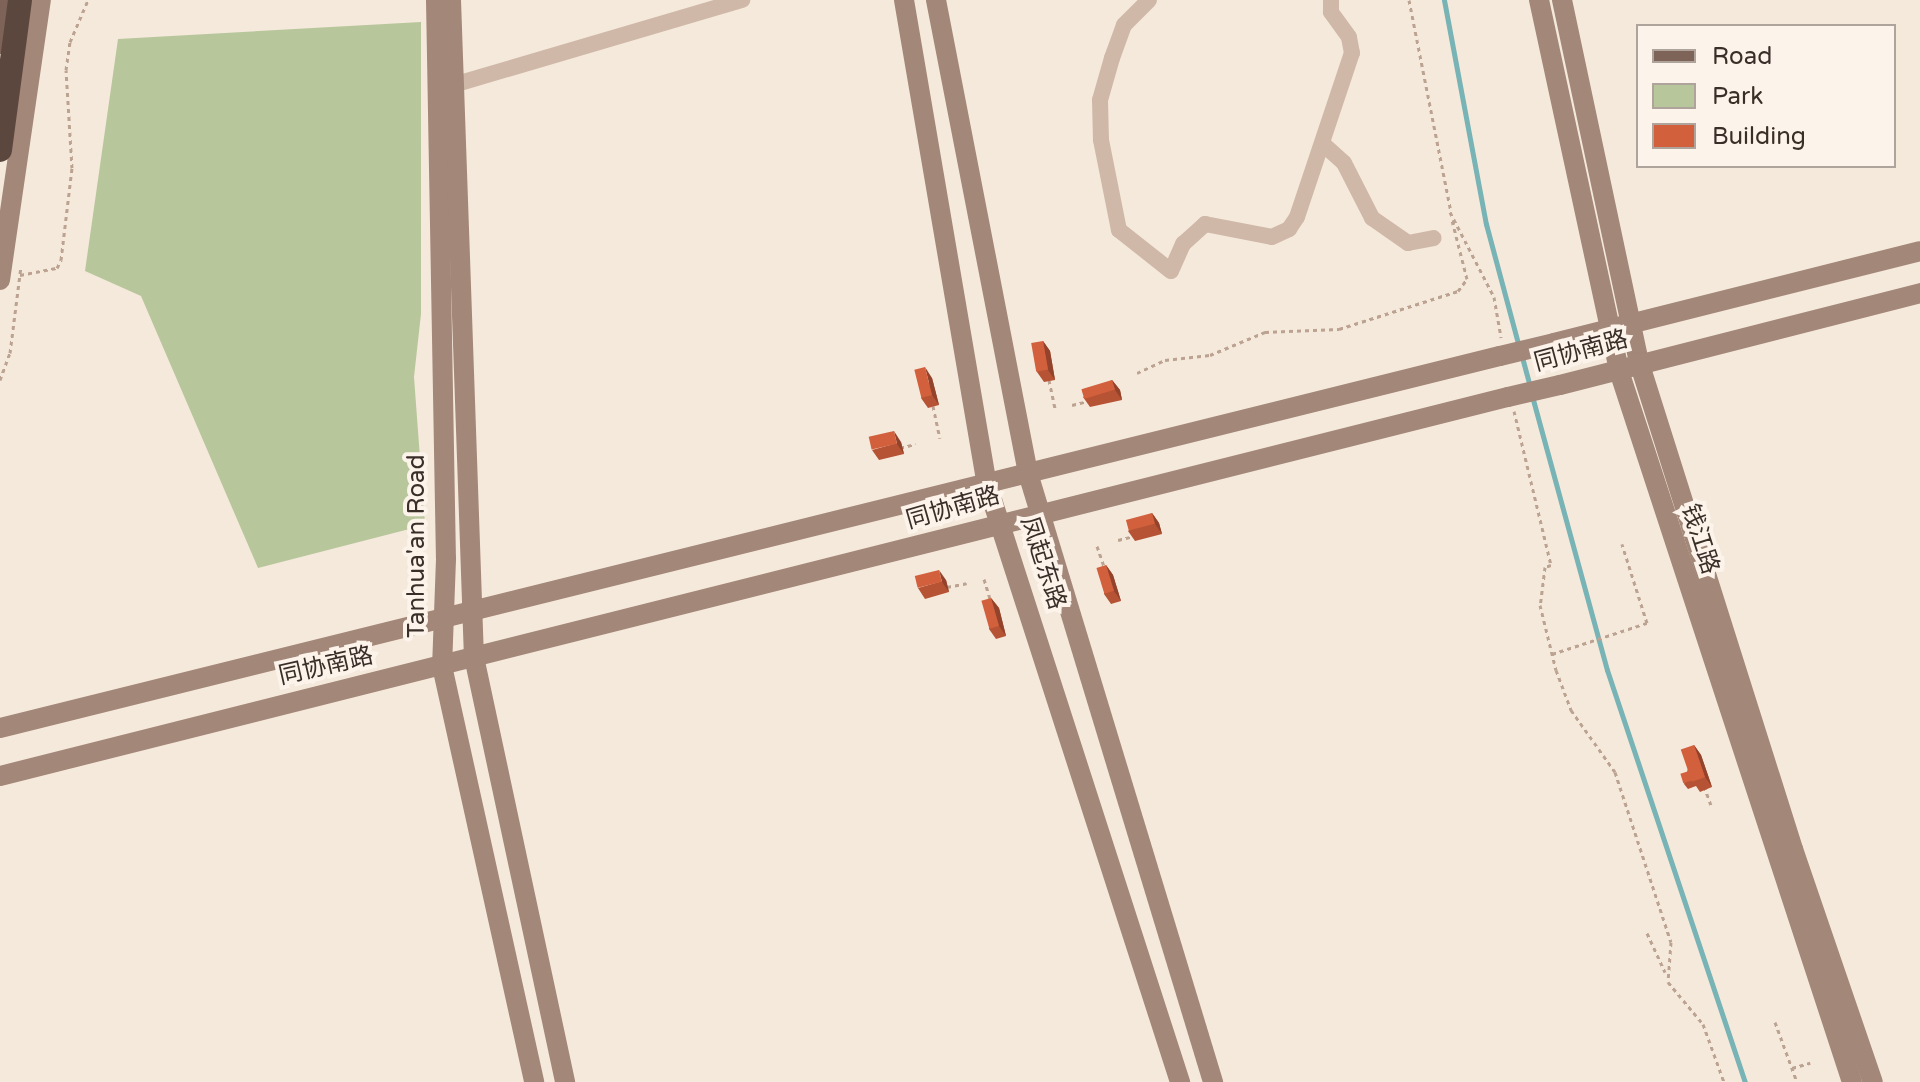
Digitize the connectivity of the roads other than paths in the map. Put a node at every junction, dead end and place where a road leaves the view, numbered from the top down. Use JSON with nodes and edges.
{"nodes":[{"id":1,"x":7,"y":0,"type":"edge"},
{"id":2,"x":20,"y":0,"type":"edge"},
{"id":3,"x":41,"y":0,"type":"edge"},
{"id":4,"x":436,"y":0,"type":"edge"},
{"id":5,"x":451,"y":0,"type":"edge"},
{"id":6,"x":742,"y":0,"type":"edge"},
{"id":7,"x":904,"y":0,"type":"edge"},
{"id":8,"x":936,"y":0,"type":"edge"},
{"id":9,"x":1149,"y":0,"type":"edge"},
{"id":10,"x":1331,"y":0,"type":"edge"},
{"id":11,"x":1539,"y":0,"type":"edge"},
{"id":12,"x":1562,"y":0,"type":"edge"},
{"id":13,"x":0,"y":44,"type":"edge"},
{"id":14,"x":445,"y":88,"type":"junction"},
{"id":15,"x":1323,"y":144,"type":"junction"},
{"id":16,"x":0,"y":150,"type":"edge"},
{"id":17,"x":1434,"y":238,"type":"dead end"},
{"id":18,"x":1920,"y":251,"type":"edge"},
{"id":19,"x":10,"y":278,"type":"edge"},
{"id":20,"x":1920,"y":293,"type":"edge"},
{"id":21,"x":1632,"y":325,"type":"junction"},
{"id":22,"x":1609,"y":330,"type":"junction"},
{"id":23,"x":1639,"y":362,"type":"junction"},
{"id":24,"x":1619,"y":371,"type":"junction"},
{"id":25,"x":1027,"y":470,"type":"junction"},
{"id":26,"x":986,"y":481,"type":"junction"},
{"id":27,"x":1040,"y":511,"type":"junction"},
{"id":28,"x":1003,"y":524,"type":"junction"},
{"id":29,"x":472,"y":610,"type":"junction"},
{"id":30,"x":444,"y":617,"type":"junction"},
{"id":31,"x":474,"y":657,"type":"junction"},
{"id":32,"x":442,"y":666,"type":"junction"},
{"id":33,"x":0,"y":728,"type":"edge"},
{"id":34,"x":0,"y":776,"type":"edge"},
{"id":35,"x":534,"y":1082,"type":"edge"},
{"id":36,"x":565,"y":1082,"type":"edge"},
{"id":37,"x":1180,"y":1082,"type":"edge"},
{"id":38,"x":1213,"y":1082,"type":"edge"},
{"id":39,"x":1852,"y":1082,"type":"edge"},
{"id":40,"x":1873,"y":1082,"type":"edge"}],
"edges":[{"from":1,"to":13,"type":"main road"},
{"from":2,"to":16,"type":"highway"},
{"from":3,"to":19,"type":"main road"},
{"from":4,"to":14,"type":"main road","name":"Tanhua'an Road"},
{"from":5,"to":14,"type":"main road","name":"Tanhua'an Road"},
{"from":6,"to":14,"type":"street"},
{"from":7,"to":26,"type":"main road","name":"凤起东路"},
{"from":8,"to":25,"type":"main road","name":"凤起东路"},
{"from":9,"to":15,"type":"street"},
{"from":10,"to":15,"type":"street"},
{"from":11,"to":22,"type":"main road","name":"钱江路"},
{"from":12,"to":21,"type":"main road","name":"钱江路"},
{"from":14,"to":29,"type":"main road","name":"Tanhua'an Road"},
{"from":14,"to":30,"type":"main road","name":"Tanhua'an Road"},
{"from":15,"to":17,"type":"street"},
{"from":18,"to":21,"type":"main road","name":"同协南路"},
{"from":20,"to":23,"type":"main road","name":"同协南路"},
{"from":21,"to":22,"type":"main road","name":"同协南路"},
{"from":21,"to":23,"type":"main road","name":"钱江路"},
{"from":22,"to":24,"type":"main road","name":"钱江路"},
{"from":22,"to":25,"type":"main road","name":"同协南路","bridge":true},
{"from":23,"to":24,"type":"main road","name":"同协南路"},
{"from":23,"to":40,"type":"main road","name":"钱江路"},
{"from":24,"to":27,"type":"main road","name":"同协南路","bridge":true},
{"from":24,"to":39,"type":"main road","name":"钱江路"},
{"from":25,"to":26,"type":"main road","name":"同协南路"},
{"from":25,"to":27,"type":"main road","name":"凤起东路"},
{"from":26,"to":28,"type":"main road","name":"凤起东路"},
{"from":26,"to":29,"type":"main road","name":"同协南路"},
{"from":27,"to":28,"type":"main road","name":"同协南路"},
{"from":27,"to":38,"type":"main road","name":"凤起东路"},
{"from":28,"to":31,"type":"main road","name":"同协南路"},
{"from":28,"to":37,"type":"main road","name":"凤起东路"},
{"from":29,"to":30,"type":"main road","name":"同协南路"},
{"from":29,"to":31,"type":"main road","name":"Tanhua'an Road"},
{"from":30,"to":32,"type":"main road","name":"Tanhua'an Road"},
{"from":30,"to":33,"type":"main road","name":"同协南路"},
{"from":31,"to":32,"type":"main road","name":"同协南路"},
{"from":31,"to":36,"type":"main road","name":"Tanhua'an Road"},
{"from":32,"to":34,"type":"main road","name":"同协南路"},
{"from":32,"to":35,"type":"main road","name":"Tanhua'an Road"}]}
